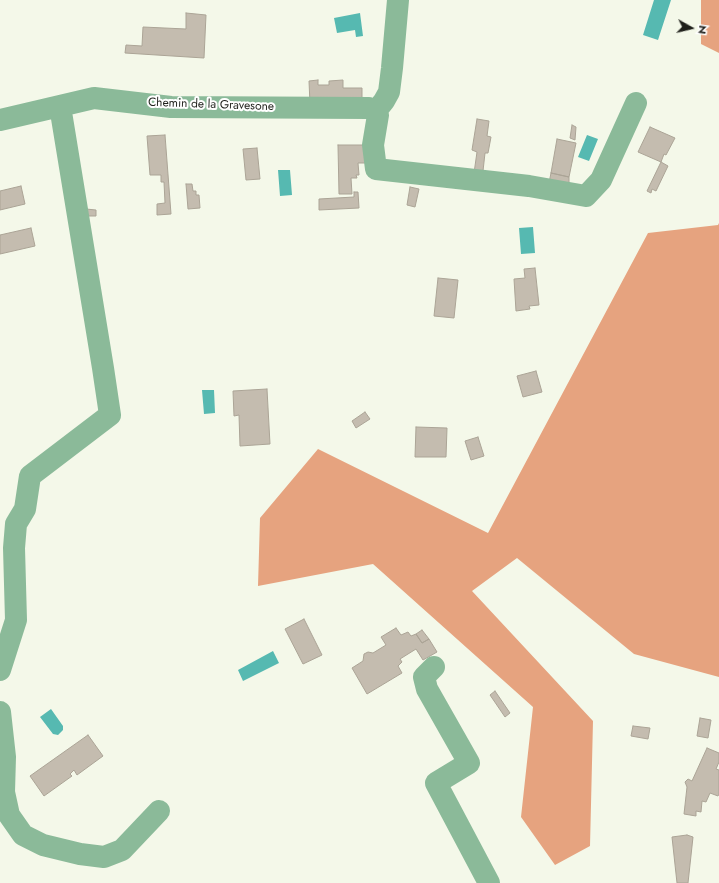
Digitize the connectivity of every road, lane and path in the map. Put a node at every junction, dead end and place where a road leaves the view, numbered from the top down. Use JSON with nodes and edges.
{"nodes":[{"id":1,"x":398,"y":0,"type":"edge"},
{"id":2,"x":636,"y":103,"type":"dead end"},
{"id":3,"x":60,"y":106,"type":"junction"},
{"id":4,"x":376,"y":111,"type":"junction"},
{"id":5,"x":0,"y":120,"type":"edge"},
{"id":6,"x":434,"y":668,"type":"dead end"},
{"id":7,"x":0,"y":670,"type":"edge"},
{"id":8,"x":0,"y":712,"type":"edge"},
{"id":9,"x":159,"y":811,"type":"dead end"},
{"id":10,"x":489,"y":883,"type":"edge"}],
"edges":[{"from":1,"to":4,"type":"street"},
{"from":2,"to":4,"type":"street"},
{"from":3,"to":4,"type":"street","name":"Chemin de la Gravesone"},
{"from":3,"to":5,"type":"street","name":"Chemin de la Gravesone"},
{"from":3,"to":7,"type":"street"},
{"from":6,"to":10,"type":"street"},
{"from":8,"to":9,"type":"street"}]}
